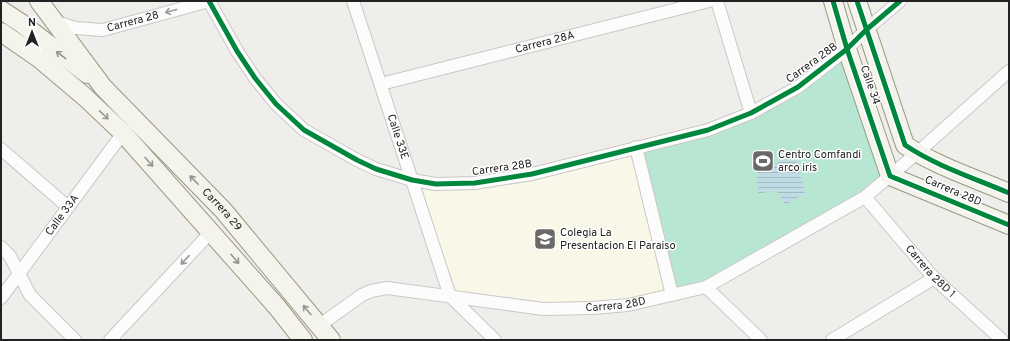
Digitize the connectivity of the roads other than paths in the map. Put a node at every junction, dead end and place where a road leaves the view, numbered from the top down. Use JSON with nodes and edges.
{"nodes":[{"id":1,"x":39,"y":1,"type":"edge"},
{"id":2,"x":209,"y":1,"type":"edge"},
{"id":3,"x":353,"y":1,"type":"edge"},
{"id":4,"x":709,"y":1,"type":"edge"},
{"id":5,"x":717,"y":1,"type":"edge"},
{"id":6,"x":833,"y":1,"type":"edge"},
{"id":7,"x":857,"y":1,"type":"edge"},
{"id":8,"x":900,"y":1,"type":"edge"},
{"id":9,"x":1,"y":10,"type":"edge"},
{"id":10,"x":56,"y":22,"type":"junction"},
{"id":11,"x":866,"y":30,"type":"junction"},
{"id":12,"x":2,"y":35,"type":"edge"},
{"id":13,"x":848,"y":49,"type":"junction"},
{"id":14,"x":1009,"y":71,"type":"edge"},
{"id":15,"x":381,"y":84,"type":"junction"},
{"id":16,"x":103,"y":87,"type":"junction"},
{"id":17,"x":751,"y":113,"type":"junction"},
{"id":18,"x":123,"y":133,"type":"junction"},
{"id":19,"x":636,"y":147,"type":"junction"},
{"id":20,"x":1,"y":149,"type":"edge"},
{"id":21,"x":917,"y":153,"type":"junction"},
{"id":22,"x":890,"y":176,"type":"junction"},
{"id":23,"x":412,"y":180,"type":"junction"},
{"id":24,"x":1009,"y":193,"type":"edge"},
{"id":25,"x":865,"y":197,"type":"junction"},
{"id":26,"x":68,"y":207,"type":"junction"},
{"id":27,"x":1009,"y":225,"type":"edge"},
{"id":28,"x":211,"y":232,"type":"junction"},
{"id":29,"x":1,"y":248,"type":"edge"},
{"id":30,"x":19,"y":273,"type":"junction"},
{"id":31,"x":934,"y":278,"type":"junction"},
{"id":32,"x":706,"y":287,"type":"junction"},
{"id":33,"x":672,"y":294,"type":"junction"},
{"id":34,"x":450,"y":296,"type":"junction"},
{"id":35,"x":1,"y":298,"type":"edge"},
{"id":36,"x":320,"y":325,"type":"junction"},
{"id":37,"x":75,"y":340,"type":"edge"},
{"id":38,"x":110,"y":340,"type":"edge"},
{"id":39,"x":303,"y":340,"type":"edge"},
{"id":40,"x":331,"y":340,"type":"edge"},
{"id":41,"x":495,"y":340,"type":"edge"},
{"id":42,"x":761,"y":340,"type":"edge"},
{"id":43,"x":832,"y":340,"type":"edge"},
{"id":44,"x":1002,"y":340,"type":"edge"}],
"edges":[{"from":1,"to":10,"type":"main road"},
{"from":2,"to":10,"type":"street","name":"Carrera 28","one_way":true},
{"from":2,"to":23,"type":"street","name":"Carrera 28B"},
{"from":3,"to":15,"type":"street","name":"Calle 33E"},
{"from":4,"to":15,"type":"street","name":"Carrera 28A"},
{"from":5,"to":17,"type":"street"},
{"from":6,"to":13,"type":"main road","name":"Calle 34"},
{"from":7,"to":11,"type":"main road","name":"Calle 34"},
{"from":8,"to":11,"type":"street","name":"Carrera 28B"},
{"from":16,"to":9,"type":"main road","one_way":true},
{"from":10,"to":16,"type":"main road"},
{"from":11,"to":13,"type":"street","name":"Carrera 28B"},
{"from":11,"to":21,"type":"main road","name":"Calle 34"},
{"from":12,"to":18,"type":"main road","name":"Carrera 29","one_way":true},
{"from":13,"to":17,"type":"street","name":"Carrera 28B"},
{"from":13,"to":22,"type":"main road","name":"Calle 34"},
{"from":14,"to":21,"type":"street"},
{"from":15,"to":23,"type":"street","name":"Calle 33E"},
{"from":36,"to":16,"type":"main road","name":"Carrera 29","one_way":true},
{"from":17,"to":19,"type":"street","name":"Carrera 28B"},
{"from":18,"to":26,"type":"street","name":"Calle 33A"},
{"from":18,"to":28,"type":"main road","name":"Carrera 29","one_way":true},
{"from":19,"to":23,"type":"street","name":"Carrera 28B"},
{"from":19,"to":33,"type":"street"},
{"from":20,"to":26,"type":"street"},
{"from":21,"to":22,"type":"street","name":"Carrera 28D"},
{"from":21,"to":24,"type":"main road","name":"Carrera 28D"},
{"from":22,"to":25,"type":"street","name":"Carrera 28D"},
{"from":22,"to":27,"type":"main road","name":"Carrera 28D"},
{"from":23,"to":34,"type":"street","name":"Calle 33E"},
{"from":25,"to":31,"type":"street","name":"Carrera 28D 1"},
{"from":25,"to":32,"type":"street","name":"Carrera 28D"},
{"from":26,"to":30,"type":"street","name":"Calle 33A"},
{"from":28,"to":38,"type":"street","one_way":true},
{"from":28,"to":39,"type":"main road","name":"Carrera 29","one_way":true},
{"from":29,"to":30,"type":"street"},
{"from":30,"to":35,"type":"street","name":"Calle 33A"},
{"from":30,"to":37,"type":"street"},
{"from":31,"to":43,"type":"street"},
{"from":31,"to":44,"type":"street","name":"Carrera 28D 1"},
{"from":32,"to":33,"type":"street","name":"Carrera 28D"},
{"from":32,"to":42,"type":"street"},
{"from":33,"to":34,"type":"street","name":"Carrera 28D"},
{"from":34,"to":36,"type":"street","name":"Carrera 28D"},
{"from":34,"to":41,"type":"street"},
{"from":36,"to":40,"type":"main road","name":"Carrera 29"}]}
